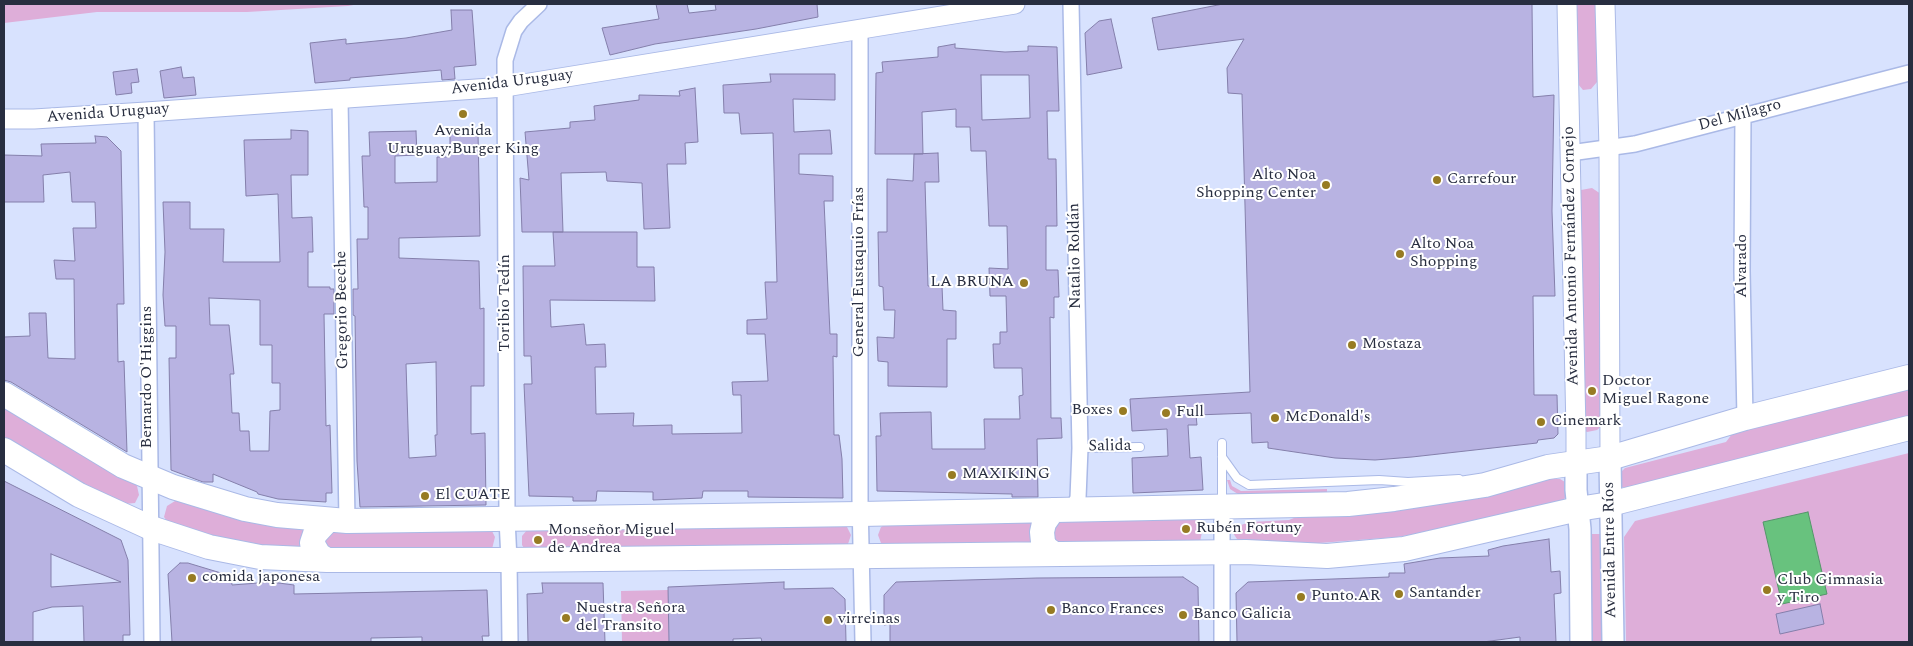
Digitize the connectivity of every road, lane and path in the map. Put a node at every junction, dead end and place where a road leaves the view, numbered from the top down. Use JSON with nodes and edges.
{"nodes":[{"id":1,"x":540,"y":4,"type":"edge"},
{"id":2,"x":1015,"y":4,"type":"edge"},
{"id":3,"x":1071,"y":4,"type":"edge"},
{"id":4,"x":1567,"y":4,"type":"edge"},
{"id":5,"x":1604,"y":4,"type":"edge"},
{"id":6,"x":860,"y":29,"type":"junction"},
{"id":7,"x":1909,"y":73,"type":"edge"},
{"id":8,"x":504,"y":88,"type":"junction"},
{"id":9,"x":340,"y":99,"type":"junction"},
{"id":10,"x":146,"y":112,"type":"junction"},
{"id":11,"x":1742,"y":115,"type":"junction"},
{"id":12,"x":4,"y":119,"type":"edge"},
{"id":13,"x":1609,"y":148,"type":"junction"},
{"id":14,"x":1570,"y":153,"type":"junction"},
{"id":15,"x":1909,"y":377,"type":"edge"},
{"id":16,"x":4,"y":394,"type":"edge"},
{"id":17,"x":1745,"y":418,"type":"junction"},
{"id":18,"x":1909,"y":428,"type":"edge"},
{"id":19,"x":1222,"y":443,"type":"dead end"},
{"id":20,"x":1140,"y":447,"type":"dead end"},
{"id":21,"x":1080,"y":448,"type":"junction"},
{"id":22,"x":4,"y":450,"type":"edge"},
{"id":23,"x":1222,"y":457,"type":"junction"},
{"id":24,"x":1610,"y":458,"type":"junction"},
{"id":25,"x":1576,"y":463,"type":"junction"},
{"id":26,"x":149,"y":478,"type":"junction"},
{"id":27,"x":1333,"y":493,"type":"junction"},
{"id":28,"x":1610,"y":504,"type":"junction"},
{"id":29,"x":1222,"y":505,"type":"junction"},
{"id":30,"x":1063,"y":509,"type":"junction"},
{"id":31,"x":1578,"y":509,"type":"junction"},
{"id":32,"x":860,"y":514,"type":"junction"},
{"id":33,"x":507,"y":519,"type":"junction"},
{"id":34,"x":337,"y":520,"type":"junction"},
{"id":35,"x":151,"y":528,"type":"junction"},
{"id":36,"x":1222,"y":552,"type":"junction"},
{"id":37,"x":1052,"y":553,"type":"junction"},
{"id":38,"x":861,"y":555,"type":"junction"},
{"id":39,"x":327,"y":560,"type":"junction"},
{"id":40,"x":509,"y":560,"type":"junction"},
{"id":41,"x":152,"y":642,"type":"edge"},
{"id":42,"x":510,"y":642,"type":"edge"},
{"id":43,"x":862,"y":642,"type":"edge"},
{"id":44,"x":1222,"y":642,"type":"edge"},
{"id":45,"x":1581,"y":642,"type":"edge"},
{"id":46,"x":1613,"y":642,"type":"edge"}],
"edges":[{"from":1,"to":8,"type":"street","name":"Toribio Tedín"},
{"from":2,"to":6,"type":"street","name":"Avenida Uruguay"},
{"from":3,"to":21,"type":"street","name":"Natalio Roldán"},
{"from":4,"to":14,"type":"street","name":"Avenida Antonio Fernández Cornejo"},
{"from":5,"to":13,"type":"street"},
{"from":6,"to":8,"type":"street","name":"Avenida Uruguay"},
{"from":6,"to":32,"type":"street","name":"General Eustaquio Frías"},
{"from":7,"to":11,"type":"street","name":"Del Milagro"},
{"from":8,"to":9,"type":"street","name":"Avenida Uruguay"},
{"from":8,"to":33,"type":"street","name":"Toribio Tedín"},
{"from":9,"to":10,"type":"street","name":"Avenida Uruguay"},
{"from":9,"to":34,"type":"street","name":"Gregorio Beeche"},
{"from":10,"to":12,"type":"street","name":"Avenida Uruguay"},
{"from":10,"to":26,"type":"street","name":"Bernardo O'Higgins"},
{"from":11,"to":13,"type":"street","name":"Del Milagro"},
{"from":11,"to":17,"type":"street","name":"Alvarado"},
{"from":13,"to":14,"type":"street","name":"Del Milagro"},
{"from":13,"to":24,"type":"street"},
{"from":14,"to":25,"type":"street","name":"Avenida Antonio Fernández Cornejo"},
{"from":15,"to":17,"type":"main road"},
{"from":16,"to":26,"type":"main road"},
{"from":17,"to":24,"type":"main road"},
{"from":18,"to":28,"type":"main road"},
{"from":19,"to":23,"type":"lane"},
{"from":20,"to":21,"type":"lane","name":"Salida"},
{"from":21,"to":30,"type":"street","name":"Natalio Roldán"},
{"from":22,"to":35,"type":"main road"},
{"from":23,"to":27,"type":"lane"},
{"from":23,"to":29,"type":"lane"},
{"from":24,"to":25,"type":"main road"},
{"from":24,"to":28,"type":"main road","name":"Avenida Entre Ríos"},
{"from":25,"to":27,"type":"main road"},
{"from":25,"to":31,"type":"main road","name":"Avenida Antonio Fernández Cornejo"},
{"from":26,"to":34,"type":"main road"},
{"from":26,"to":35,"type":"street","name":"Bernardo O'Higgins"},
{"from":27,"to":29,"type":"main road"},
{"from":28,"to":31,"type":"main road"},
{"from":28,"to":46,"type":"main road","name":"Avenida Entre Ríos"},
{"from":29,"to":30,"type":"main road"},
{"from":29,"to":36,"type":"street"},
{"from":30,"to":32,"type":"main road"},
{"from":30,"to":37,"type":"main road"},
{"from":31,"to":36,"type":"main road"},
{"from":31,"to":45,"type":"main road","name":"Avenida Entre Ríos"},
{"from":32,"to":33,"type":"main road"},
{"from":32,"to":38,"type":"street","name":"General Eustaquio Frías"},
{"from":33,"to":34,"type":"main road"},
{"from":33,"to":40,"type":"street","name":"Toribio Tedín"},
{"from":34,"to":39,"type":"main road"},
{"from":35,"to":39,"type":"main road"},
{"from":35,"to":41,"type":"street","name":"Bernardo O'Higgins"},
{"from":36,"to":37,"type":"main road"},
{"from":36,"to":44,"type":"street"},
{"from":37,"to":38,"type":"main road"},
{"from":38,"to":40,"type":"main road"},
{"from":38,"to":43,"type":"street","name":"General Eustaquio Frías"},
{"from":39,"to":40,"type":"main road"},
{"from":40,"to":42,"type":"street","name":"Toribio Tedín"}]}
